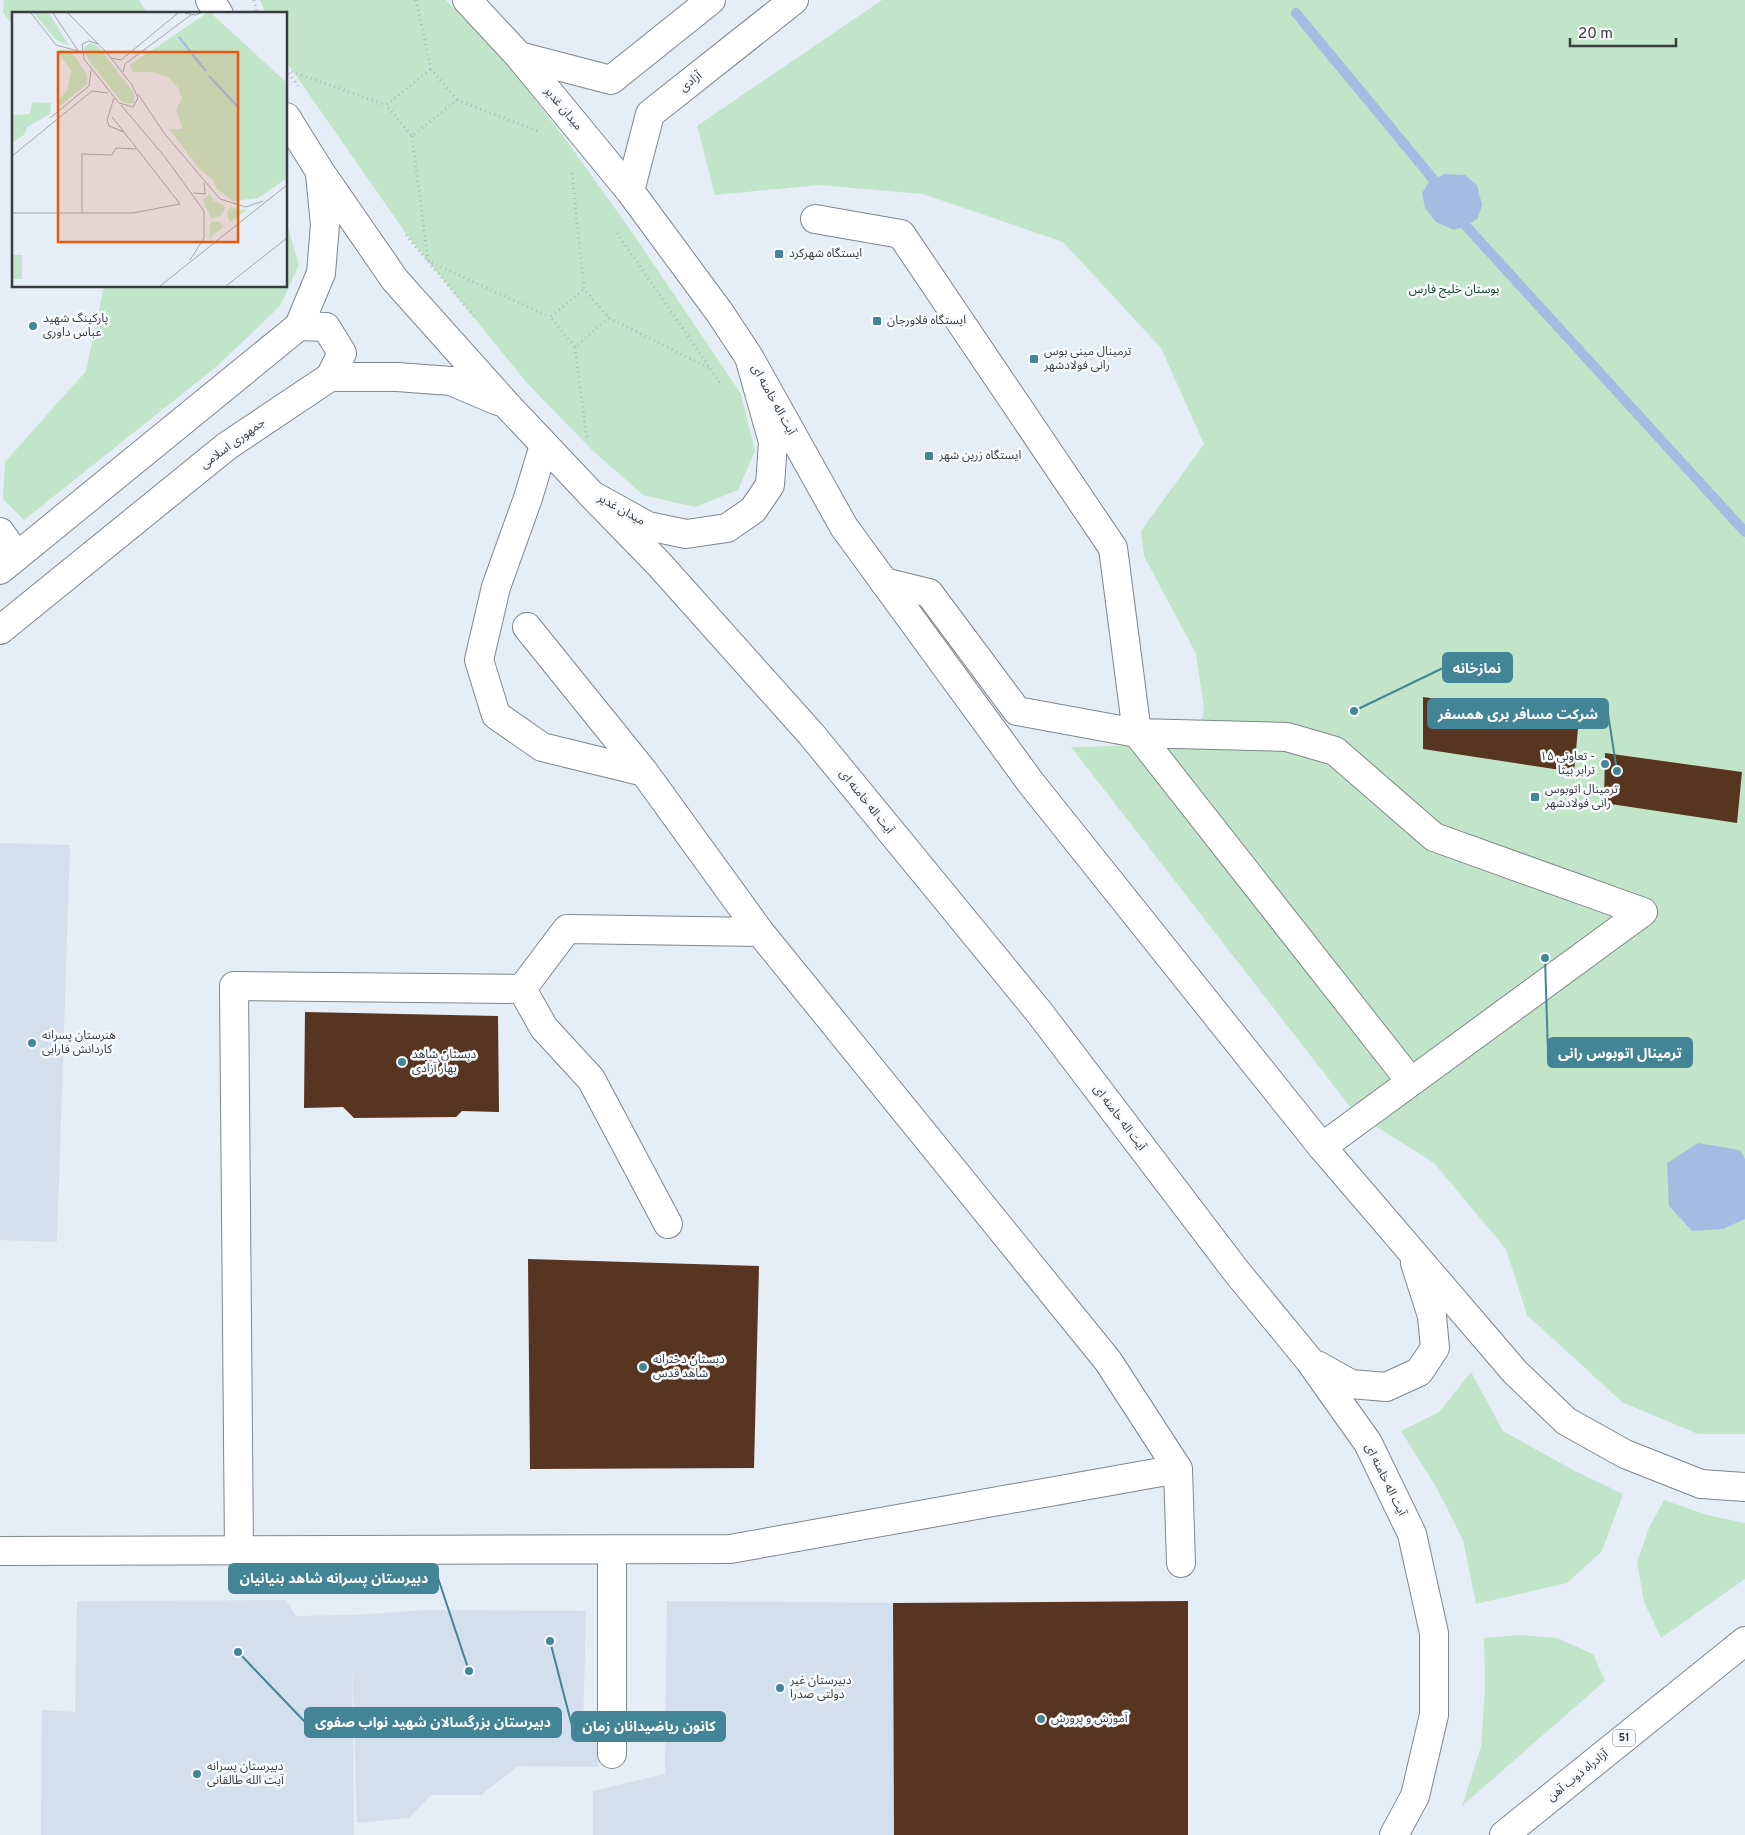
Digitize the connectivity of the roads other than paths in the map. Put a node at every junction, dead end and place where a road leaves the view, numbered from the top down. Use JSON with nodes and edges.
{"nodes":[{"id":1,"x":210,"y":0,"type":"edge"},
{"id":2,"x":230,"y":0,"type":"edge"},
{"id":3,"x":468,"y":0,"type":"edge"},
{"id":4,"x":711,"y":0,"type":"edge"},
{"id":5,"x":794,"y":0,"type":"edge"},
{"id":6,"x":487,"y":11,"type":"edge"},
{"id":7,"x":218,"y":12,"type":"edge"},
{"id":8,"x":235,"y":12,"type":"edge"},
{"id":9,"x":520,"y":56,"type":"junction"},
{"id":10,"x":288,"y":120,"type":"edge"},
{"id":11,"x":319,"y":170,"type":"junction"},
{"id":12,"x":630,"y":191,"type":"junction"},
{"id":13,"x":814,"y":219,"type":"dead end"},
{"id":14,"x":299,"y":326,"type":"junction"},
{"id":15,"x":749,"y":357,"type":"junction"},
{"id":16,"x":330,"y":377,"type":"junction"},
{"id":17,"x":505,"y":403,"type":"junction"},
{"id":18,"x":544,"y":444,"type":"junction"},
{"id":19,"x":589,"y":492,"type":"junction"},
{"id":20,"x":0,"y":532,"type":"edge"},
{"id":21,"x":8,"y":563,"type":"edge"},
{"id":22,"x":884,"y":582,"type":"junction"},
{"id":23,"x":527,"y":627,"type":"dead end"},
{"id":24,"x":0,"y":630,"type":"edge"},
{"id":25,"x":1137,"y":733,"type":"junction"},
{"id":26,"x":644,"y":772,"type":"junction"},
{"id":27,"x":760,"y":932,"type":"junction"},
{"id":28,"x":522,"y":989,"type":"junction"},
{"id":29,"x":1411,"y":1082,"type":"junction"},
{"id":30,"x":1322,"y":1147,"type":"junction"},
{"id":31,"x":668,"y":1224,"type":"dead end"},
{"id":32,"x":1412,"y":1254,"type":"junction"},
{"id":33,"x":1309,"y":1360,"type":"junction"},
{"id":34,"x":1178,"y":1469,"type":"junction"},
{"id":35,"x":1745,"y":1487,"type":"edge"},
{"id":36,"x":612,"y":1550,"type":"junction"},
{"id":37,"x":0,"y":1551,"type":"edge"},
{"id":38,"x":239,"y":1551,"type":"junction"},
{"id":39,"x":1181,"y":1562,"type":"dead end"},
{"id":40,"x":1745,"y":1641,"type":"edge"},
{"id":41,"x":612,"y":1754,"type":"dead end"},
{"id":42,"x":1394,"y":1835,"type":"edge"},
{"id":43,"x":1504,"y":1835,"type":"edge"}],
"edges":[{"from":1,"to":7,"type":"main road"},
{"from":2,"to":8,"type":"main road"},
{"from":3,"to":6,"type":"main road","name":"میدان غدیر"},
{"from":4,"to":9,"type":"main road"},
{"from":5,"to":12,"type":"main road","name":"آزادی"},
{"from":6,"to":9,"type":"main road","name":"میدان غدیر"},
{"from":9,"to":12,"type":"main road","name":"میدان غدیر"},
{"from":10,"to":11,"type":"main road","name":"میدان غدیر"},
{"from":11,"to":14,"type":"main road"},
{"from":11,"to":17,"type":"main road","name":"میدان غدیر"},
{"from":12,"to":15,"type":"main road","name":"میدان غدیر"},
{"from":13,"to":25,"type":"main road"},
{"from":14,"to":16,"type":"main road"},
{"from":14,"to":21,"type":"main road"},
{"from":15,"to":19,"type":"main road","name":"میدان غدیر"},
{"from":15,"to":22,"type":"main road","name":"آیت اله خامنه ای"},
{"from":16,"to":17,"type":"main road"},
{"from":16,"to":24,"type":"main road","name":"جمهوری اسلامی"},
{"from":17,"to":18,"type":"main road","name":"میدان غدیر"},
{"from":18,"to":19,"type":"main road","name":"میدان غدیر"},
{"from":18,"to":26,"type":"main road"},
{"from":19,"to":33,"type":"main road","name":"آیت اله خامنه ای"},
{"from":20,"to":21,"type":"main road"},
{"from":22,"to":25,"type":"main road"},
{"from":22,"to":30,"type":"main road","name":"آیت اله خامنه ای"},
{"from":23,"to":26,"type":"main road"},
{"from":25,"to":29,"type":"main road"},
{"from":25,"to":29,"type":"main road"},
{"from":26,"to":27,"type":"main road"},
{"from":27,"to":28,"type":"main road"},
{"from":27,"to":34,"type":"main road"},
{"from":28,"to":31,"type":"main road"},
{"from":28,"to":38,"type":"main road"},
{"from":29,"to":30,"type":"main road"},
{"from":30,"to":32,"type":"main road","name":"آیت اله خامنه ای"},
{"from":32,"to":33,"type":"main road"},
{"from":32,"to":35,"type":"main road","name":"آیت اله خامنه ای"},
{"from":33,"to":42,"type":"main road","name":"آیت اله خامنه ای"},
{"from":34,"to":36,"type":"main road"},
{"from":34,"to":39,"type":"main road"},
{"from":36,"to":38,"type":"main road"},
{"from":36,"to":41,"type":"main road"},
{"from":37,"to":38,"type":"main road"},
{"from":40,"to":43,"type":"main road","name":"آزادراه ذوب آهن","number":"51"}]}
